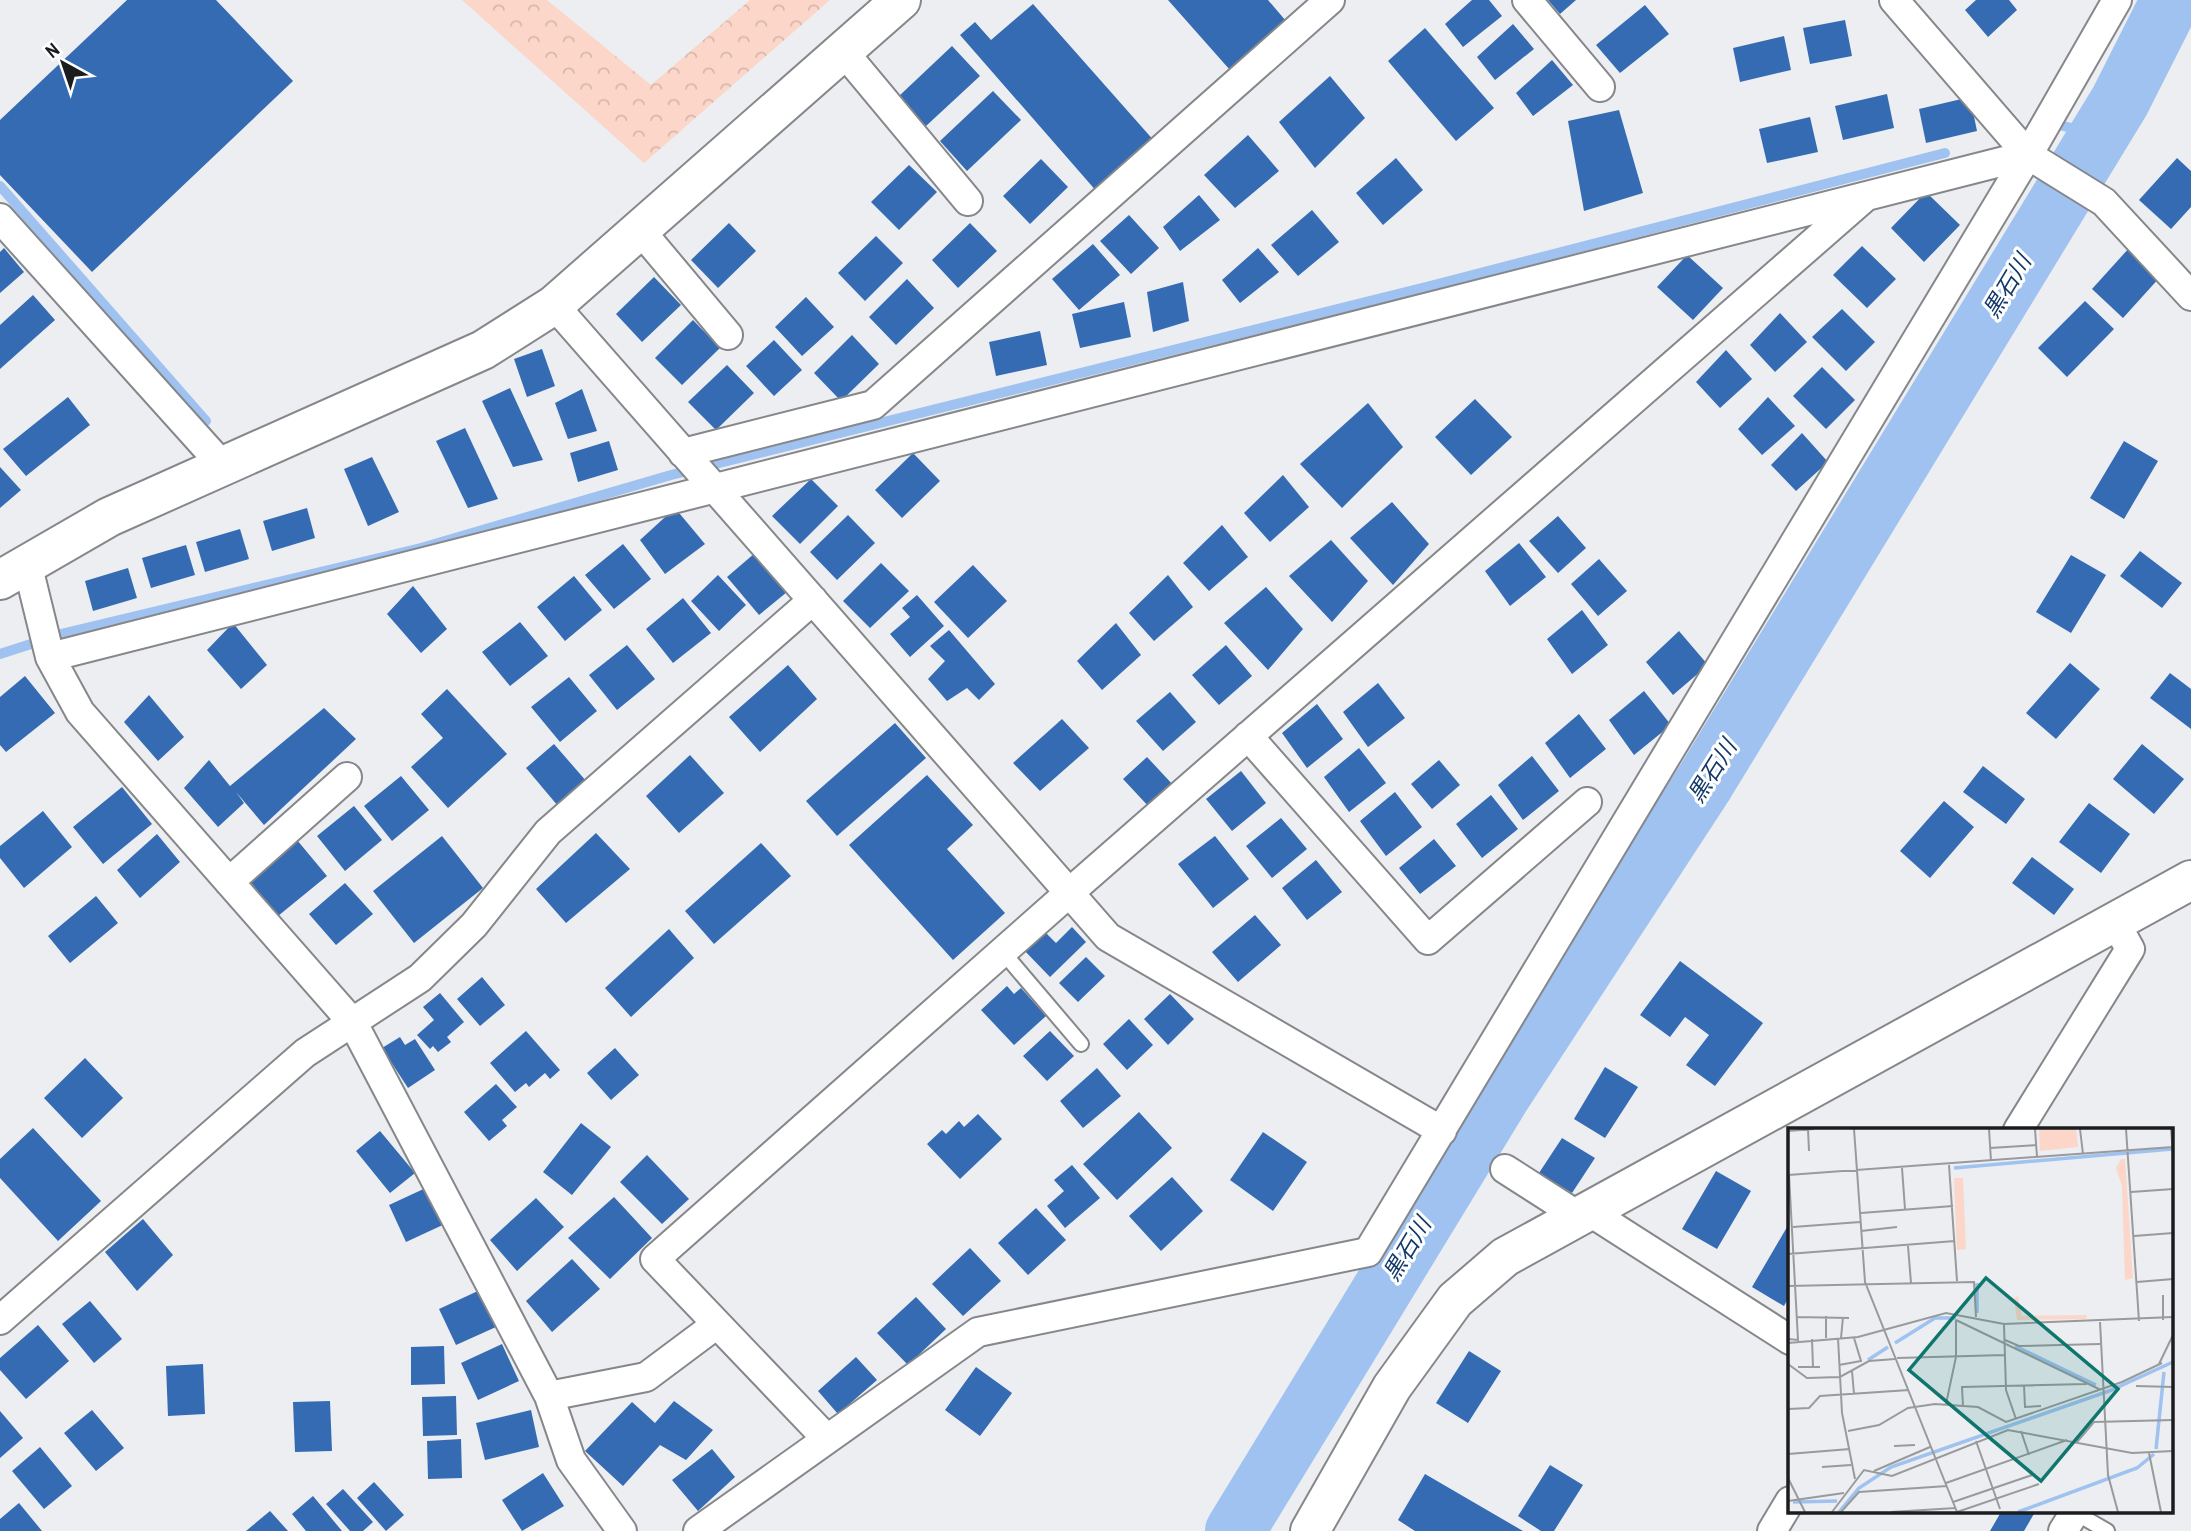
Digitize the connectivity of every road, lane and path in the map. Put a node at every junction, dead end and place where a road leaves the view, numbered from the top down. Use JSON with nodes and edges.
{"nodes":[{"id":1,"x":901,"y":0,"type":"edge"},
{"id":2,"x":1330,"y":0,"type":"edge"},
{"id":3,"x":1527,"y":0,"type":"edge"},
{"id":4,"x":1894,"y":0,"type":"edge"},
{"id":5,"x":2117,"y":0,"type":"edge"},
{"id":6,"x":843,"y":51,"type":"junction"},
{"id":7,"x":1600,"y":87,"type":"dead end"},
{"id":8,"x":2028,"y":155,"type":"junction"},
{"id":9,"x":1867,"y":195,"type":"junction"},
{"id":10,"x":968,"y":201,"type":"dead end"},
{"id":11,"x":0,"y":218,"type":"edge"},
{"id":12,"x":640,"y":230,"type":"junction"},
{"id":13,"x":2191,"y":296,"type":"edge"},
{"id":14,"x":554,"y":305,"type":"junction"},
{"id":15,"x":728,"y":335,"type":"dead end"},
{"id":16,"x":223,"y":466,"type":"junction"},
{"id":17,"x":700,"y":472,"type":"junction"},
{"id":18,"x":14,"y":571,"type":"edge"},
{"id":19,"x":813,"y":600,"type":"junction"},
{"id":20,"x":48,"y":646,"type":"junction"},
{"id":21,"x":1248,"y":736,"type":"junction"},
{"id":22,"x":346,"y":777,"type":"dead end"},
{"id":23,"x":1587,"y":802,"type":"dead end"},
{"id":24,"x":2191,"y":880,"type":"edge"},
{"id":25,"x":229,"y":882,"type":"junction"},
{"id":26,"x":1070,"y":892,"type":"junction"},
{"id":27,"x":2115,"y":922,"type":"junction"},
{"id":28,"x":1002,"y":951,"type":"junction"},
{"id":29,"x":353,"y":1023,"type":"junction"},
{"id":30,"x":1081,"y":1044,"type":"dead end"},
{"id":31,"x":2019,"y":1128,"type":"edge"},
{"id":32,"x":1442,"y":1131,"type":"junction"},
{"id":33,"x":1504,"y":1169,"type":"dead end"},
{"id":34,"x":1585,"y":1214,"type":"junction"},
{"id":35,"x":0,"y":1321,"type":"edge"},
{"id":36,"x":717,"y":1324,"type":"junction"},
{"id":37,"x":1788,"y":1339,"type":"edge"},
{"id":38,"x":549,"y":1395,"type":"junction"},
{"id":39,"x":827,"y":1439,"type":"junction"},
{"id":40,"x":1788,"y":1504,"type":"edge"},
{"id":41,"x":2074,"y":1514,"type":"edge"},
{"id":42,"x":2078,"y":1514,"type":"edge"},
{"id":43,"x":622,"y":1531,"type":"edge"},
{"id":44,"x":698,"y":1531,"type":"edge"},
{"id":45,"x":1310,"y":1531,"type":"edge"},
{"id":46,"x":1772,"y":1531,"type":"edge"},
{"id":47,"x":2063,"y":1531,"type":"edge"},
{"id":48,"x":2107,"y":1531,"type":"edge"}],
"edges":[{"from":1,"to":6,"type":"street"},
{"from":2,"to":17,"type":"street"},
{"from":3,"to":7,"type":"street"},
{"from":4,"to":8,"type":"street"},
{"from":5,"to":8,"type":"street"},
{"from":6,"to":10,"type":"street"},
{"from":6,"to":12,"type":"street"},
{"from":8,"to":9,"type":"street"},
{"from":8,"to":13,"type":"street"},
{"from":8,"to":32,"type":"street"},
{"from":9,"to":17,"type":"street"},
{"from":9,"to":21,"type":"street"},
{"from":11,"to":16,"type":"street"},
{"from":12,"to":14,"type":"street"},
{"from":12,"to":15,"type":"street"},
{"from":14,"to":16,"type":"street"},
{"from":14,"to":17,"type":"street"},
{"from":16,"to":18,"type":"street"},
{"from":17,"to":19,"type":"street"},
{"from":17,"to":20,"type":"street"},
{"from":18,"to":20,"type":"street"},
{"from":19,"to":26,"type":"street"},
{"from":19,"to":29,"type":"street"},
{"from":20,"to":25,"type":"street"},
{"from":21,"to":23,"type":"street"},
{"from":21,"to":26,"type":"street"},
{"from":22,"to":25,"type":"street"},
{"from":24,"to":27,"type":"street"},
{"from":25,"to":29,"type":"street"},
{"from":26,"to":28,"type":"street"},
{"from":26,"to":32,"type":"street"},
{"from":27,"to":31,"type":"street"},
{"from":27,"to":34,"type":"street"},
{"from":28,"to":30,"type":"lane"},
{"from":28,"to":36,"type":"street"},
{"from":29,"to":35,"type":"street"},
{"from":29,"to":38,"type":"street"},
{"from":32,"to":39,"type":"street"},
{"from":33,"to":34,"type":"street"},
{"from":34,"to":37,"type":"street"},
{"from":34,"to":45,"type":"street"},
{"from":36,"to":38,"type":"street"},
{"from":36,"to":39,"type":"street"},
{"from":38,"to":43,"type":"street"},
{"from":39,"to":44,"type":"street"},
{"from":40,"to":46,"type":"street"},
{"from":41,"to":47,"type":"street"},
{"from":42,"to":48,"type":"lane"}]}
